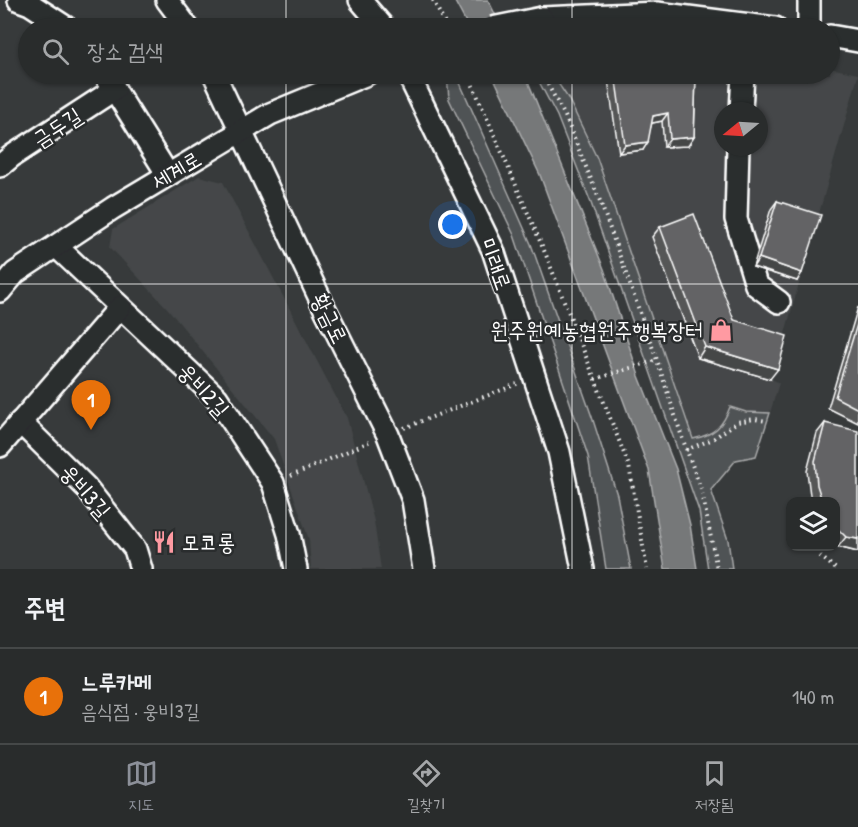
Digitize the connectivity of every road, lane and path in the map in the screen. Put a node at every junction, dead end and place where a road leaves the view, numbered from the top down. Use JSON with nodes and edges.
{"nodes":[{"id":1,"x":19,"y":0,"type":"edge"},
{"id":2,"x":167,"y":0,"type":"edge"},
{"id":3,"x":360,"y":0,"type":"edge"},
{"id":4,"x":434,"y":0,"type":"edge"},
{"id":5,"x":809,"y":0,"type":"edge"},
{"id":6,"x":52,"y":18,"type":"edge"},
{"id":7,"x":180,"y":18,"type":"edge"},
{"id":8,"x":375,"y":18,"type":"edge"},
{"id":9,"x":442,"y":18,"type":"edge"},
{"id":10,"x":542,"y":18,"type":"edge"},
{"id":11,"x":689,"y":18,"type":"edge"},
{"id":12,"x":808,"y":18,"type":"edge"},
{"id":13,"x":840,"y":38,"type":"edge"},
{"id":14,"x":858,"y":42,"type":"edge"},
{"id":15,"x":106,"y":84,"type":"edge"},
{"id":16,"x":112,"y":84,"type":"edge"},
{"id":17,"x":219,"y":84,"type":"edge"},
{"id":18,"x":343,"y":84,"type":"edge"},
{"id":19,"x":413,"y":84,"type":"edge"},
{"id":20,"x":472,"y":84,"type":"edge"},
{"id":21,"x":547,"y":84,"type":"edge"},
{"id":22,"x":742,"y":84,"type":"edge"},
{"id":23,"x":741,"y":102,"type":"edge"},
{"id":24,"x":242,"y":130,"type":"junction"},
{"id":25,"x":738,"y":156,"type":"edge"},
{"id":26,"x":0,"y":166,"type":"edge"},
{"id":27,"x":168,"y":175,"type":"junction"},
{"id":28,"x":57,"y":247,"type":"junction"},
{"id":29,"x":0,"y":291,"type":"edge"},
{"id":30,"x":779,"y":303,"type":"dead end"},
{"id":31,"x":120,"y":307,"type":"junction"},
{"id":32,"x":657,"y":360,"type":"junction"},
{"id":33,"x":595,"y":379,"type":"junction"},
{"id":34,"x":768,"y":421,"type":"dead end"},
{"id":35,"x":20,"y":422,"type":"junction"},
{"id":36,"x":0,"y":446,"type":"edge"},
{"id":37,"x":686,"y":450,"type":"junction"},
{"id":38,"x":820,"y":556,"type":"dead end"},
{"id":39,"x":141,"y":569,"type":"edge"},
{"id":40,"x":296,"y":569,"type":"edge"},
{"id":41,"x":424,"y":569,"type":"edge"},
{"id":42,"x":583,"y":569,"type":"edge"},
{"id":43,"x":647,"y":569,"type":"edge"},
{"id":44,"x":717,"y":569,"type":"edge"},
{"id":45,"x":836,"y":569,"type":"edge"}],
"edges":[{"from":1,"to":6,"type":"street"},
{"from":2,"to":7,"type":"street"},
{"from":3,"to":8,"type":"street"},
{"from":4,"to":9,"type":"path"},
{"from":5,"to":12,"type":"street"},
{"from":10,"to":11,"type":"street","bridge":true},
{"from":13,"to":14,"type":"street"},
{"from":15,"to":26,"type":"street","name":"금두길"},
{"from":16,"to":27,"type":"street","name":"금두길"},
{"from":17,"to":24,"type":"street","name":"황금로"},
{"from":18,"to":24,"type":"street","name":"세계로"},
{"from":19,"to":42,"type":"street","name":"미래로"},
{"from":20,"to":33,"type":"path"},
{"from":21,"to":32,"type":"path"},
{"from":22,"to":23,"type":"street"},
{"from":24,"to":27,"type":"street","name":"세계로"},
{"from":24,"to":41,"type":"street","name":"황금로"},
{"from":25,"to":30,"type":"street"},
{"from":27,"to":28,"type":"street","name":"세계로"},
{"from":28,"to":29,"type":"street","name":"세계로"},
{"from":28,"to":31,"type":"street","name":"웅비2길"},
{"from":31,"to":35,"type":"street"},
{"from":31,"to":40,"type":"street","name":"웅비2길"},
{"from":32,"to":33,"type":"path"},
{"from":32,"to":37,"type":"path"},
{"from":33,"to":43,"type":"path"},
{"from":34,"to":37,"type":"path"},
{"from":35,"to":36,"type":"street"},
{"from":35,"to":39,"type":"street","name":"웅비3길"},
{"from":37,"to":44,"type":"path"},
{"from":38,"to":45,"type":"path"}]}
